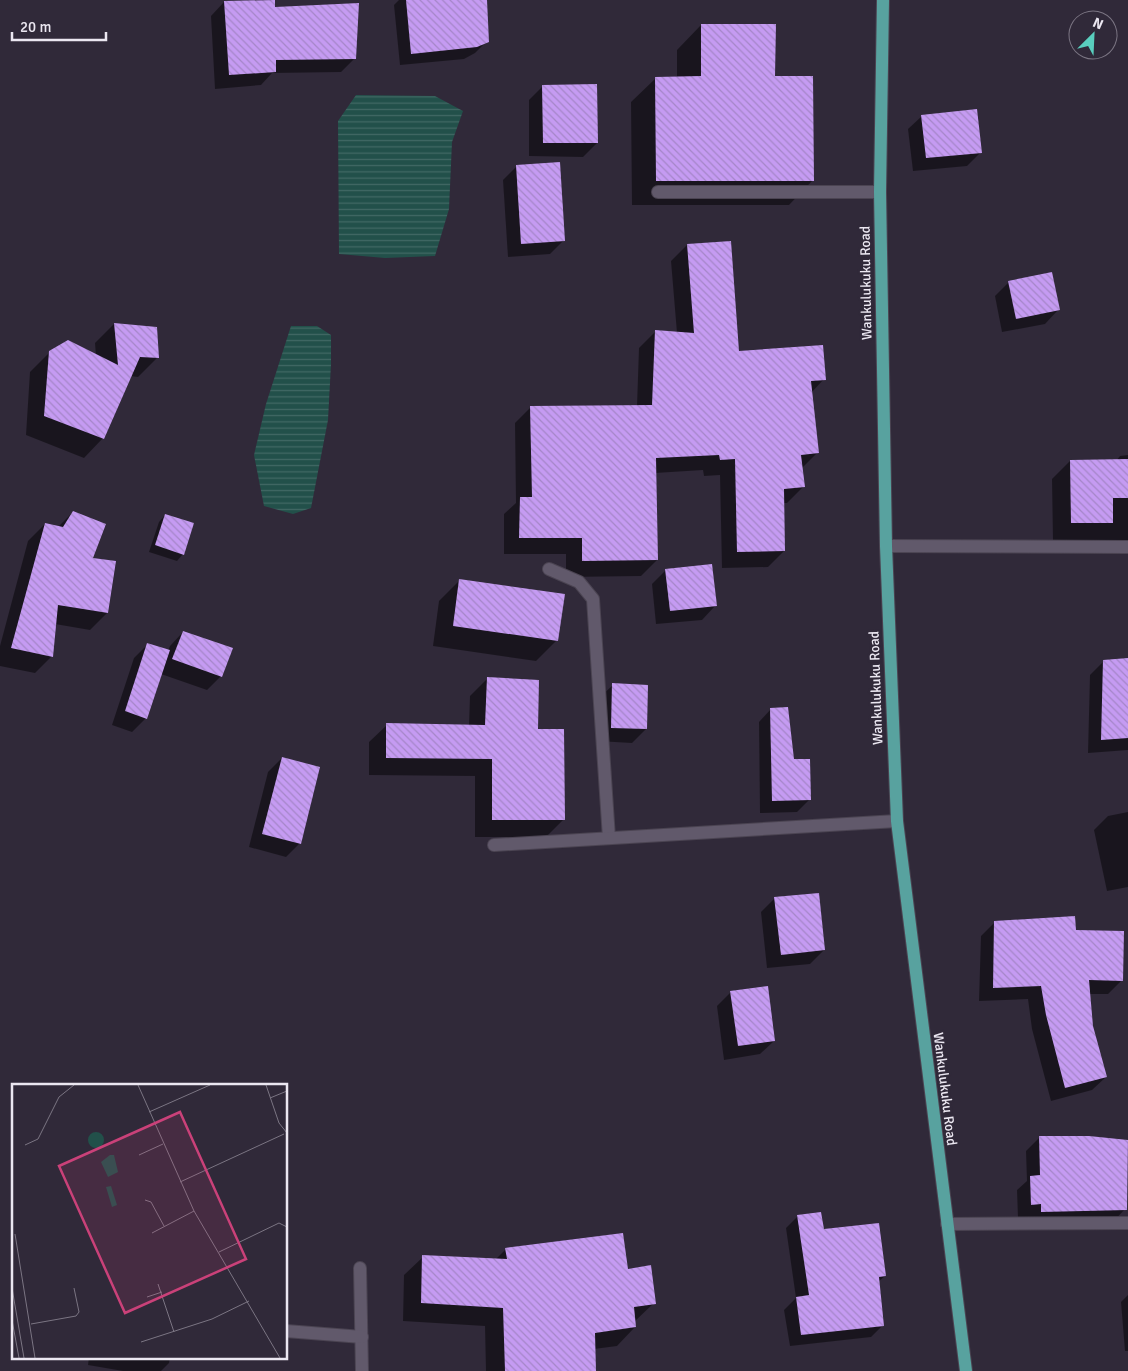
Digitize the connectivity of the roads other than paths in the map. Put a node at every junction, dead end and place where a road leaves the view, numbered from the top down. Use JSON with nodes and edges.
{"nodes":[{"id":1,"x":883,"y":0,"type":"edge"},
{"id":2,"x":658,"y":192,"type":"dead end"},
{"id":3,"x":880,"y":192,"type":"junction"},
{"id":4,"x":886,"y":546,"type":"junction"},
{"id":5,"x":1128,"y":547,"type":"edge"},
{"id":6,"x":549,"y":569,"type":"dead end"},
{"id":7,"x":897,"y":821,"type":"junction"},
{"id":8,"x":608,"y":838,"type":"junction"},
{"id":9,"x":494,"y":845,"type":"dead end"},
{"id":10,"x":1128,"y":1223,"type":"edge"},
{"id":11,"x":947,"y":1224,"type":"junction"},
{"id":12,"x":360,"y":1268,"type":"dead end"},
{"id":13,"x":288,"y":1331,"type":"edge"},
{"id":14,"x":362,"y":1337,"type":"junction"},
{"id":15,"x":362,"y":1371,"type":"edge"},
{"id":16,"x":966,"y":1371,"type":"edge"}],
"edges":[{"from":1,"to":3,"type":"main road","name":"Wankulukuku Road"},
{"from":2,"to":3,"type":"street"},
{"from":3,"to":4,"type":"main road","name":"Wankulukuku Road"},
{"from":4,"to":5,"type":"street"},
{"from":4,"to":7,"type":"main road","name":"Wankulukuku Road"},
{"from":6,"to":8,"type":"street"},
{"from":7,"to":8,"type":"street"},
{"from":7,"to":11,"type":"main road","name":"Wankulukuku Road"},
{"from":8,"to":9,"type":"street"},
{"from":10,"to":11,"type":"street"},
{"from":11,"to":16,"type":"main road","name":"Wankulukuku Road"},
{"from":12,"to":14,"type":"street"},
{"from":13,"to":14,"type":"street"},
{"from":14,"to":15,"type":"street"}]}
